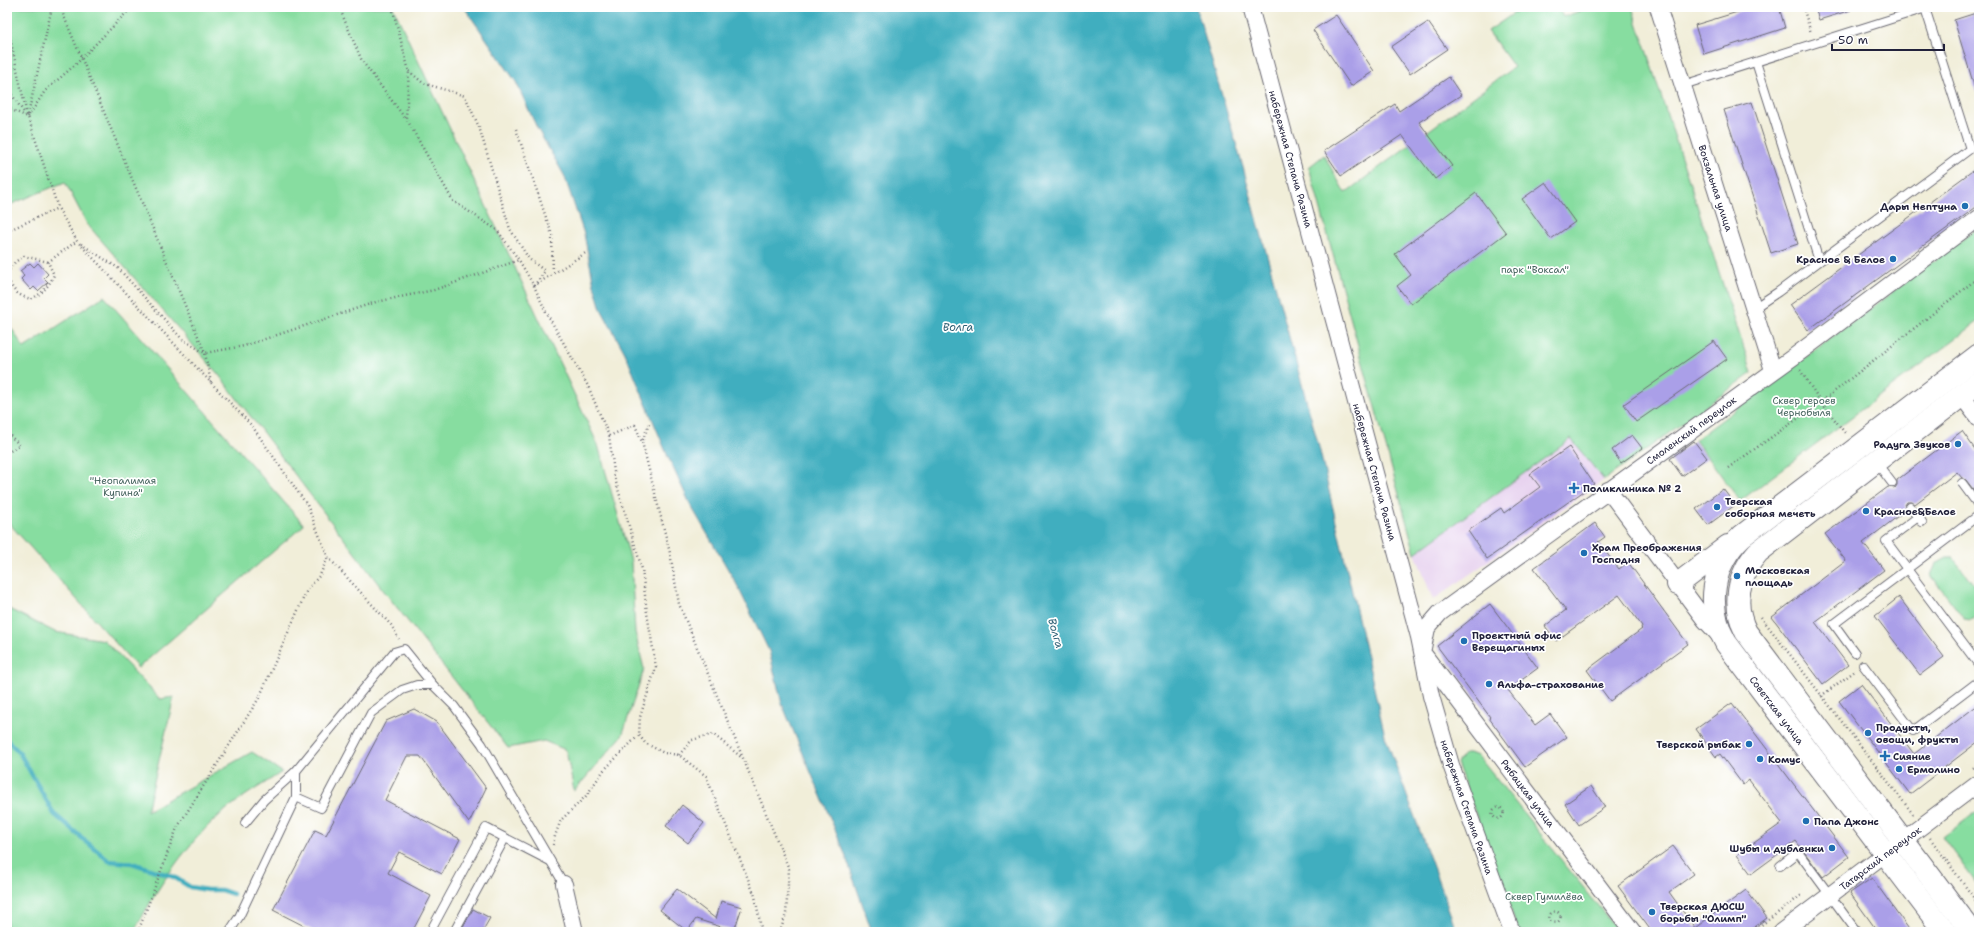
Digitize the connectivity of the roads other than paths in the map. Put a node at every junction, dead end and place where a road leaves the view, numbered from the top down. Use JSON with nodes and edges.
{"nodes":[{"id":1,"x":1250,"y":7,"type":"edge"},
{"id":2,"x":1658,"y":7,"type":"edge"},
{"id":3,"x":1927,"y":8,"type":"edge"},
{"id":4,"x":1756,"y":62,"type":"junction"},
{"id":5,"x":1683,"y":85,"type":"junction"},
{"id":6,"x":1970,"y":149,"type":"junction"},
{"id":7,"x":1979,"y":153,"type":"edge"},
{"id":8,"x":1979,"y":218,"type":"edge"},
{"id":9,"x":1819,"y":261,"type":"junction"},
{"id":10,"x":1754,"y":308,"type":"junction"},
{"id":11,"x":1979,"y":355,"type":"edge"},
{"id":12,"x":1773,"y":370,"type":"junction"},
{"id":13,"x":1979,"y":382,"type":"edge"},
{"id":14,"x":1964,"y":398,"type":"junction"},
{"id":15,"x":1979,"y":419,"type":"edge"},
{"id":16,"x":1876,"y":461,"type":"junction"},
{"id":17,"x":1892,"y":483,"type":"dead end"},
{"id":18,"x":1962,"y":483,"type":"dead end"},
{"id":19,"x":1608,"y":490,"type":"junction"},
{"id":20,"x":1979,"y":506,"type":"edge"},
{"id":21,"x":1910,"y":507,"type":"dead end"},
{"id":22,"x":1979,"y":515,"type":"edge"},
{"id":23,"x":1742,"y":536,"type":"junction"},
{"id":24,"x":1907,"y":569,"type":"junction"},
{"id":25,"x":1678,"y":584,"type":"junction"},
{"id":26,"x":1726,"y":643,"type":"junction"},
{"id":27,"x":1423,"y":653,"type":"junction"},
{"id":28,"x":1856,"y":653,"type":"dead end"},
{"id":29,"x":1863,"y":664,"type":"road end"},
{"id":30,"x":1979,"y":665,"type":"edge"},
{"id":31,"x":1979,"y":681,"type":"edge"},
{"id":32,"x":433,"y":685,"type":"junction"},
{"id":33,"x":296,"y":771,"type":"junction"},
{"id":34,"x":1979,"y":783,"type":"edge"},
{"id":35,"x":296,"y":797,"type":"junction"},
{"id":36,"x":245,"y":824,"type":"dead end"},
{"id":37,"x":504,"y":838,"type":"junction"},
{"id":38,"x":1903,"y":840,"type":"junction"},
{"id":39,"x":1886,"y":853,"type":"junction"},
{"id":40,"x":551,"y":862,"type":"junction"},
{"id":41,"x":1780,"y":866,"type":"dead end"},
{"id":42,"x":564,"y":884,"type":"joint"},
{"id":43,"x":1830,"y":896,"type":"junction"},
{"id":44,"x":229,"y":932,"type":"edge"},
{"id":45,"x":430,"y":932,"type":"edge"},
{"id":46,"x":454,"y":932,"type":"edge"},
{"id":47,"x":575,"y":932,"type":"edge"},
{"id":48,"x":1512,"y":932,"type":"edge"},
{"id":49,"x":1633,"y":932,"type":"edge"},
{"id":50,"x":1781,"y":932,"type":"edge"},
{"id":51,"x":1857,"y":932,"type":"edge"},
{"id":52,"x":1945,"y":932,"type":"edge"},
{"id":53,"x":1972,"y":932,"type":"edge"}],
"edges":[{"from":1,"to":27,"type":"street","name":"набережная Степана Разина"},
{"from":2,"to":5,"type":"street","name":"Вокзальная улица"},
{"from":3,"to":4,"type":"lane"},
{"from":3,"to":6,"type":"lane"},
{"from":4,"to":5,"type":"lane"},
{"from":4,"to":9,"type":"lane"},
{"from":5,"to":10,"type":"street","name":"Вокзальная улица"},
{"from":6,"to":7,"type":"lane"},
{"from":6,"to":9,"type":"lane"},
{"from":8,"to":12,"type":"street","name":"Смоленский переулок"},
{"from":9,"to":10,"type":"lane"},
{"from":10,"to":12,"type":"street","name":"Вокзальная улица"},
{"from":11,"to":23,"type":"main road"},
{"from":12,"to":19,"type":"street","name":"Смоленский переулок"},
{"from":13,"to":14,"type":"main road"},
{"from":14,"to":15,"type":"street"},
{"from":14,"to":16,"type":"main road"},
{"from":16,"to":17,"type":"lane"},
{"from":16,"to":38,"type":"main road"},
{"from":18,"to":20,"type":"lane"},
{"from":19,"to":25,"type":"street","name":"Советская улица"},
{"from":19,"to":27,"type":"street","name":"Смоленский переулок"},
{"from":21,"to":24,"type":"lane"},
{"from":22,"to":24,"type":"lane"},
{"from":23,"to":25,"type":"main road"},
{"from":23,"to":26,"type":"main road"},
{"from":24,"to":28,"type":"lane"},
{"from":24,"to":30,"type":"lane"},
{"from":25,"to":26,"type":"street","name":"Советская улица"},
{"from":26,"to":39,"type":"main road","name":"Советская улица"},
{"from":27,"to":48,"type":"street","name":"набережная Степана Разина"},
{"from":27,"to":49,"type":"street","name":"Рыбацкая улица"},
{"from":29,"to":31,"type":"lane"},
{"from":32,"to":33,"type":"lane"},
{"from":32,"to":35,"type":"lane"},
{"from":32,"to":40,"type":"lane"},
{"from":33,"to":35,"type":"lane"},
{"from":33,"to":36,"type":"lane"},
{"from":34,"to":38,"type":"street","name":"Татарский переулок"},
{"from":35,"to":44,"type":"lane"},
{"from":37,"to":40,"type":"lane"},
{"from":37,"to":45,"type":"lane"},
{"from":37,"to":46,"type":"lane"},
{"from":38,"to":39,"type":"street","name":"Татарский переулок"},
{"from":38,"to":53,"type":"main road"},
{"from":39,"to":43,"type":"street","name":"Татарский переулок"},
{"from":39,"to":52,"type":"main road","name":"Советская улица"},
{"from":40,"to":42,"type":"lane"},
{"from":41,"to":43,"type":"lane"},
{"from":42,"to":47,"type":"street"},
{"from":43,"to":50,"type":"street","name":"Татарский переулок"},
{"from":43,"to":51,"type":"lane"}]}
